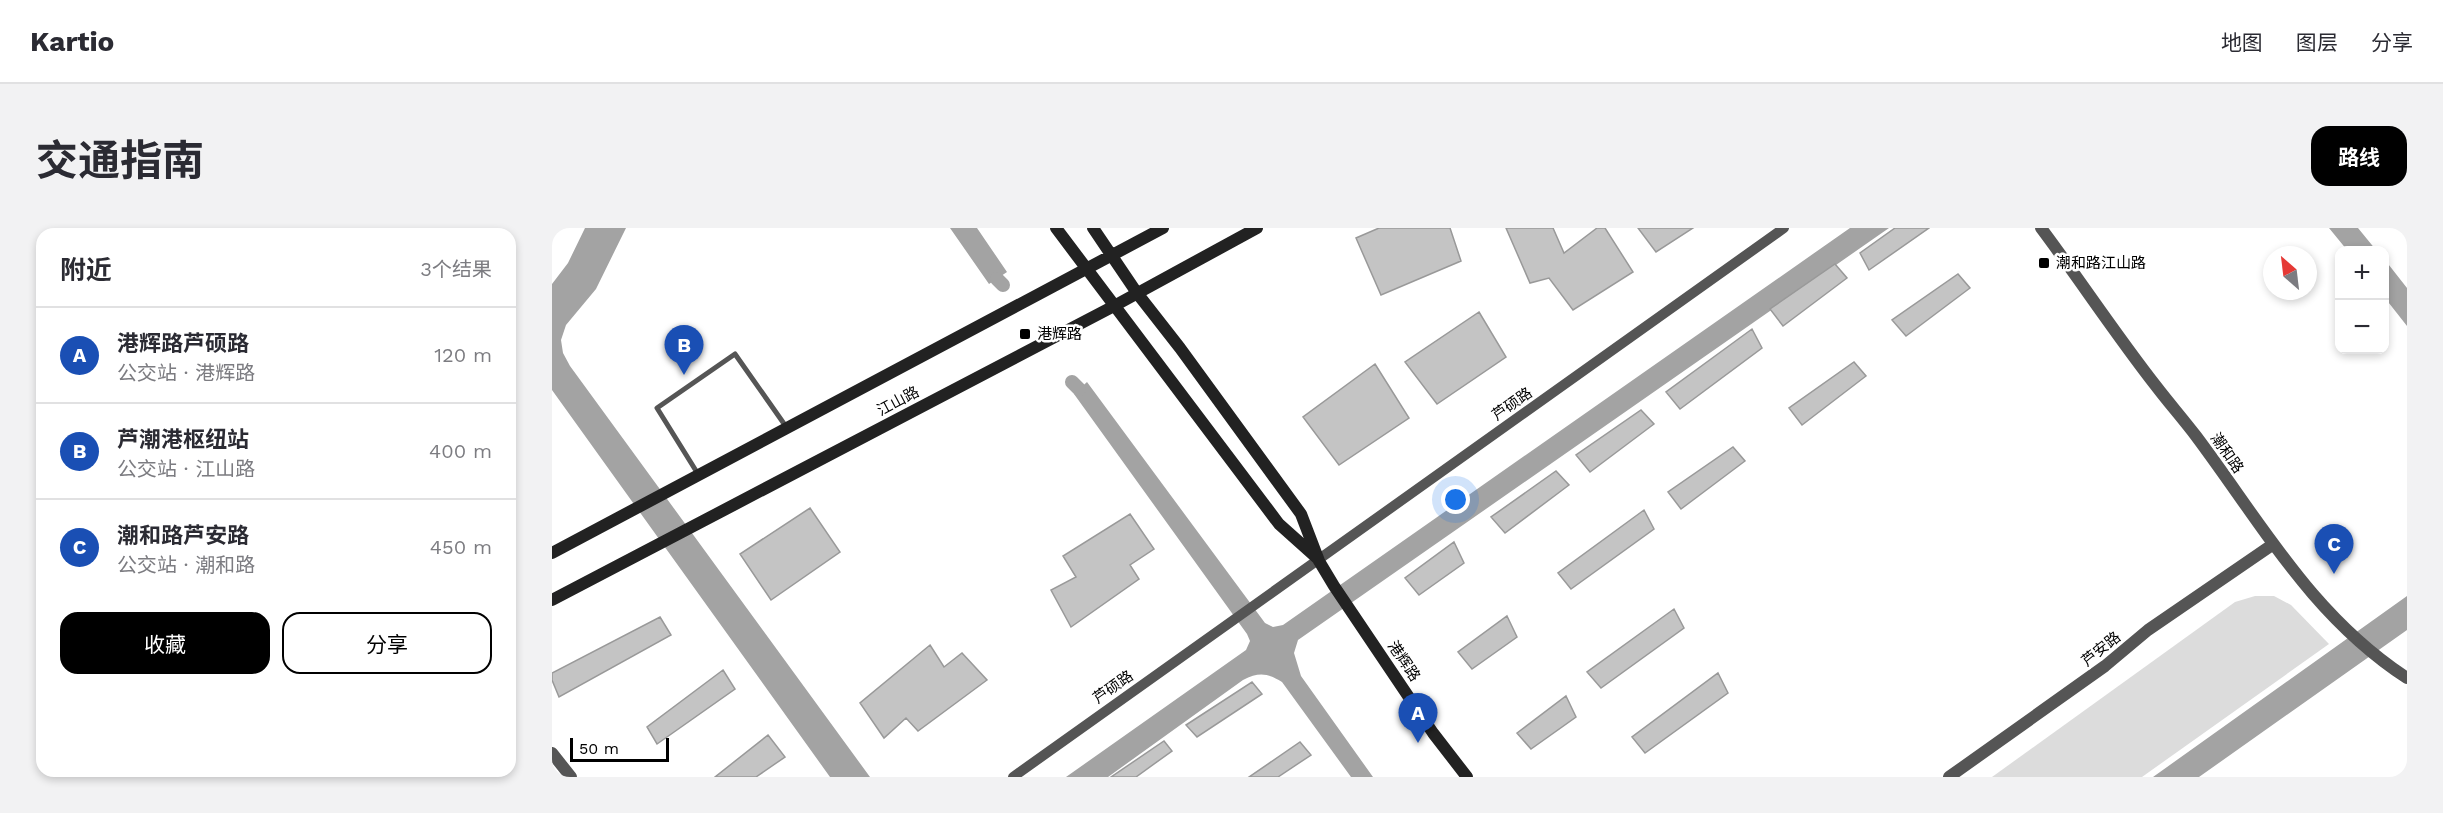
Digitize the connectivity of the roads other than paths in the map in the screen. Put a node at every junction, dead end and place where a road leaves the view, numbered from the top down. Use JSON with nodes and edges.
{"nodes":[{"id":1,"x":1056,"y":228,"type":"edge"},
{"id":2,"x":1093,"y":228,"type":"edge"},
{"id":3,"x":1163,"y":228,"type":"edge"},
{"id":4,"x":1257,"y":228,"type":"edge"},
{"id":5,"x":1784,"y":228,"type":"edge"},
{"id":6,"x":2041,"y":228,"type":"edge"},
{"id":7,"x":1112,"y":255,"type":"junction"},
{"id":8,"x":1086,"y":268,"type":"junction"},
{"id":9,"x":1137,"y":293,"type":"junction"},
{"id":10,"x":1114,"y":306,"type":"junction"},
{"id":11,"x":787,"y":428,"type":"junction"},
{"id":12,"x":699,"y":475,"type":"junction"},
{"id":13,"x":2272,"y":545,"type":"junction"},
{"id":14,"x":552,"y":553,"type":"edge"},
{"id":15,"x":1319,"y":561,"type":"junction"},
{"id":16,"x":552,"y":600,"type":"edge"},
{"id":17,"x":2407,"y":678,"type":"edge"},
{"id":18,"x":552,"y":753,"type":"edge"},
{"id":19,"x":571,"y":777,"type":"edge"},
{"id":20,"x":1013,"y":777,"type":"edge"},
{"id":21,"x":1467,"y":777,"type":"edge"},
{"id":22,"x":1949,"y":777,"type":"edge"}],
"edges":[{"from":1,"to":8,"type":"main road","name":"港辉路"},
{"from":2,"to":7,"type":"main road","name":"港辉路"},
{"from":3,"to":7,"type":"main road","name":"江山路"},
{"from":4,"to":9,"type":"main road","name":"江山路"},
{"from":5,"to":15,"type":"street","name":"芦硕路"},
{"from":6,"to":13,"type":"street","name":"潮和路"},
{"from":7,"to":8,"type":"main road","name":"江山路"},
{"from":7,"to":9,"type":"main road","name":"港辉路"},
{"from":8,"to":10,"type":"main road","name":"港辉路"},
{"from":8,"to":11,"type":"main road","name":"江山路"},
{"from":9,"to":10,"type":"main road","name":"江山路"},
{"from":9,"to":15,"type":"main road","name":"港辉路"},
{"from":10,"to":15,"type":"main road","name":"港辉路"},
{"from":10,"to":16,"type":"main road","name":"江山路"},
{"from":11,"to":12,"type":"main road","name":"江山路"},
{"from":11,"to":12,"type":"lane"},
{"from":12,"to":14,"type":"main road","name":"江山路"},
{"from":13,"to":17,"type":"street","name":"潮和路"},
{"from":13,"to":22,"type":"street","name":"芦安路"},
{"from":15,"to":20,"type":"street","name":"芦硕路"},
{"from":15,"to":21,"type":"main road","name":"港辉路"},
{"from":18,"to":19,"type":"street"}]}
